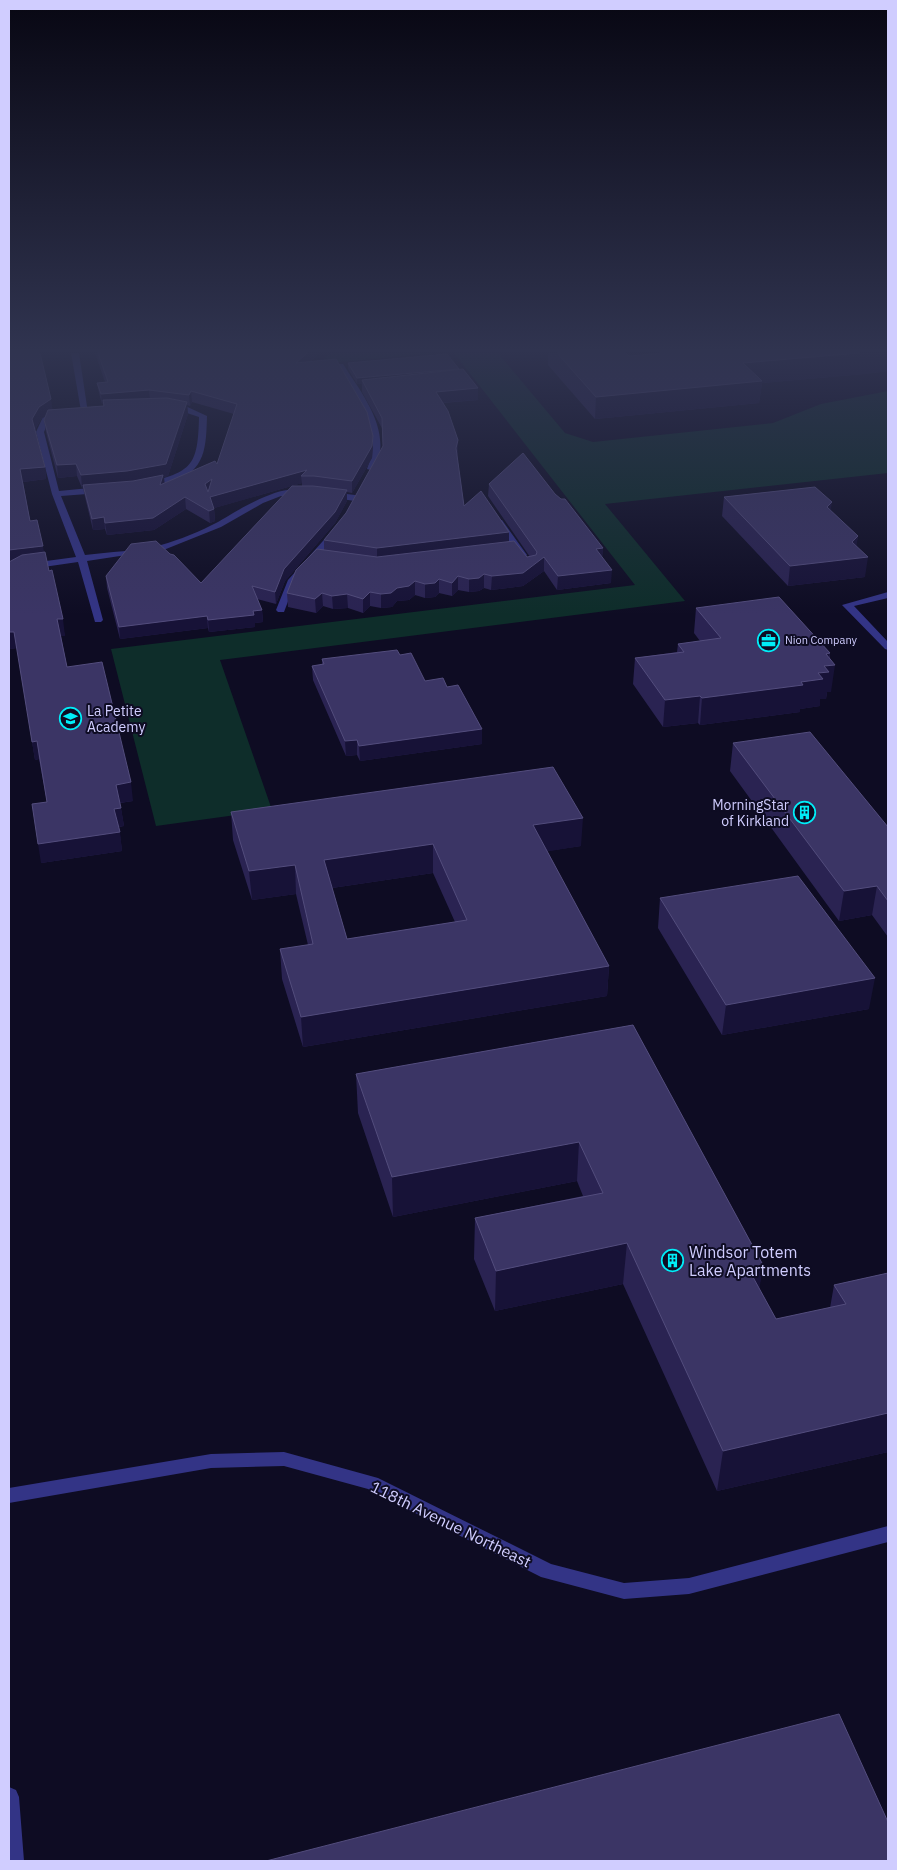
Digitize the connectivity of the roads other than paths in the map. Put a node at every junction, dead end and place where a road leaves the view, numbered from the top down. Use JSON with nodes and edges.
{"nodes":[{"id":1,"x":42,"y":440,"type":"edge"},
{"id":2,"x":202,"y":440,"type":"edge"},
{"id":3,"x":377,"y":440,"type":"edge"},
{"id":4,"x":137,"y":486,"type":"edge"},
{"id":5,"x":110,"y":489,"type":"edge"},
{"id":6,"x":314,"y":492,"type":"edge"},
{"id":7,"x":56,"y":494,"type":"junction"},
{"id":8,"x":324,"y":494,"type":"edge"},
{"id":9,"x":491,"y":510,"type":"edge"},
{"id":10,"x":341,"y":525,"type":"edge"},
{"id":11,"x":82,"y":560,"type":"junction"},
{"id":12,"x":526,"y":561,"type":"edge"},
{"id":13,"x":9,"y":568,"type":"edge"},
{"id":14,"x":888,"y":595,"type":"edge"},
{"id":15,"x":281,"y":610,"type":"dead end"},
{"id":16,"x":98,"y":620,"type":"dead end"},
{"id":17,"x":888,"y":647,"type":"edge"},
{"id":18,"x":9,"y":1496,"type":"edge"},
{"id":19,"x":888,"y":1534,"type":"edge"},
{"id":20,"x":9,"y":1797,"type":"edge"},
{"id":21,"x":14,"y":1861,"type":"edge"}],
"edges":[{"from":1,"to":7,"type":"street"},
{"from":2,"to":4,"type":"street"},
{"from":3,"to":8,"type":"street"},
{"from":5,"to":7,"type":"street"},
{"from":6,"to":11,"type":"street"},
{"from":7,"to":11,"type":"street"},
{"from":9,"to":12,"type":"street"},
{"from":10,"to":15,"type":"street"},
{"from":11,"to":13,"type":"street"},
{"from":11,"to":16,"type":"street"},
{"from":14,"to":17,"type":"street"},
{"from":18,"to":19,"type":"street","name":"118th Avenue Northeast"},
{"from":20,"to":21,"type":"street"}]}
